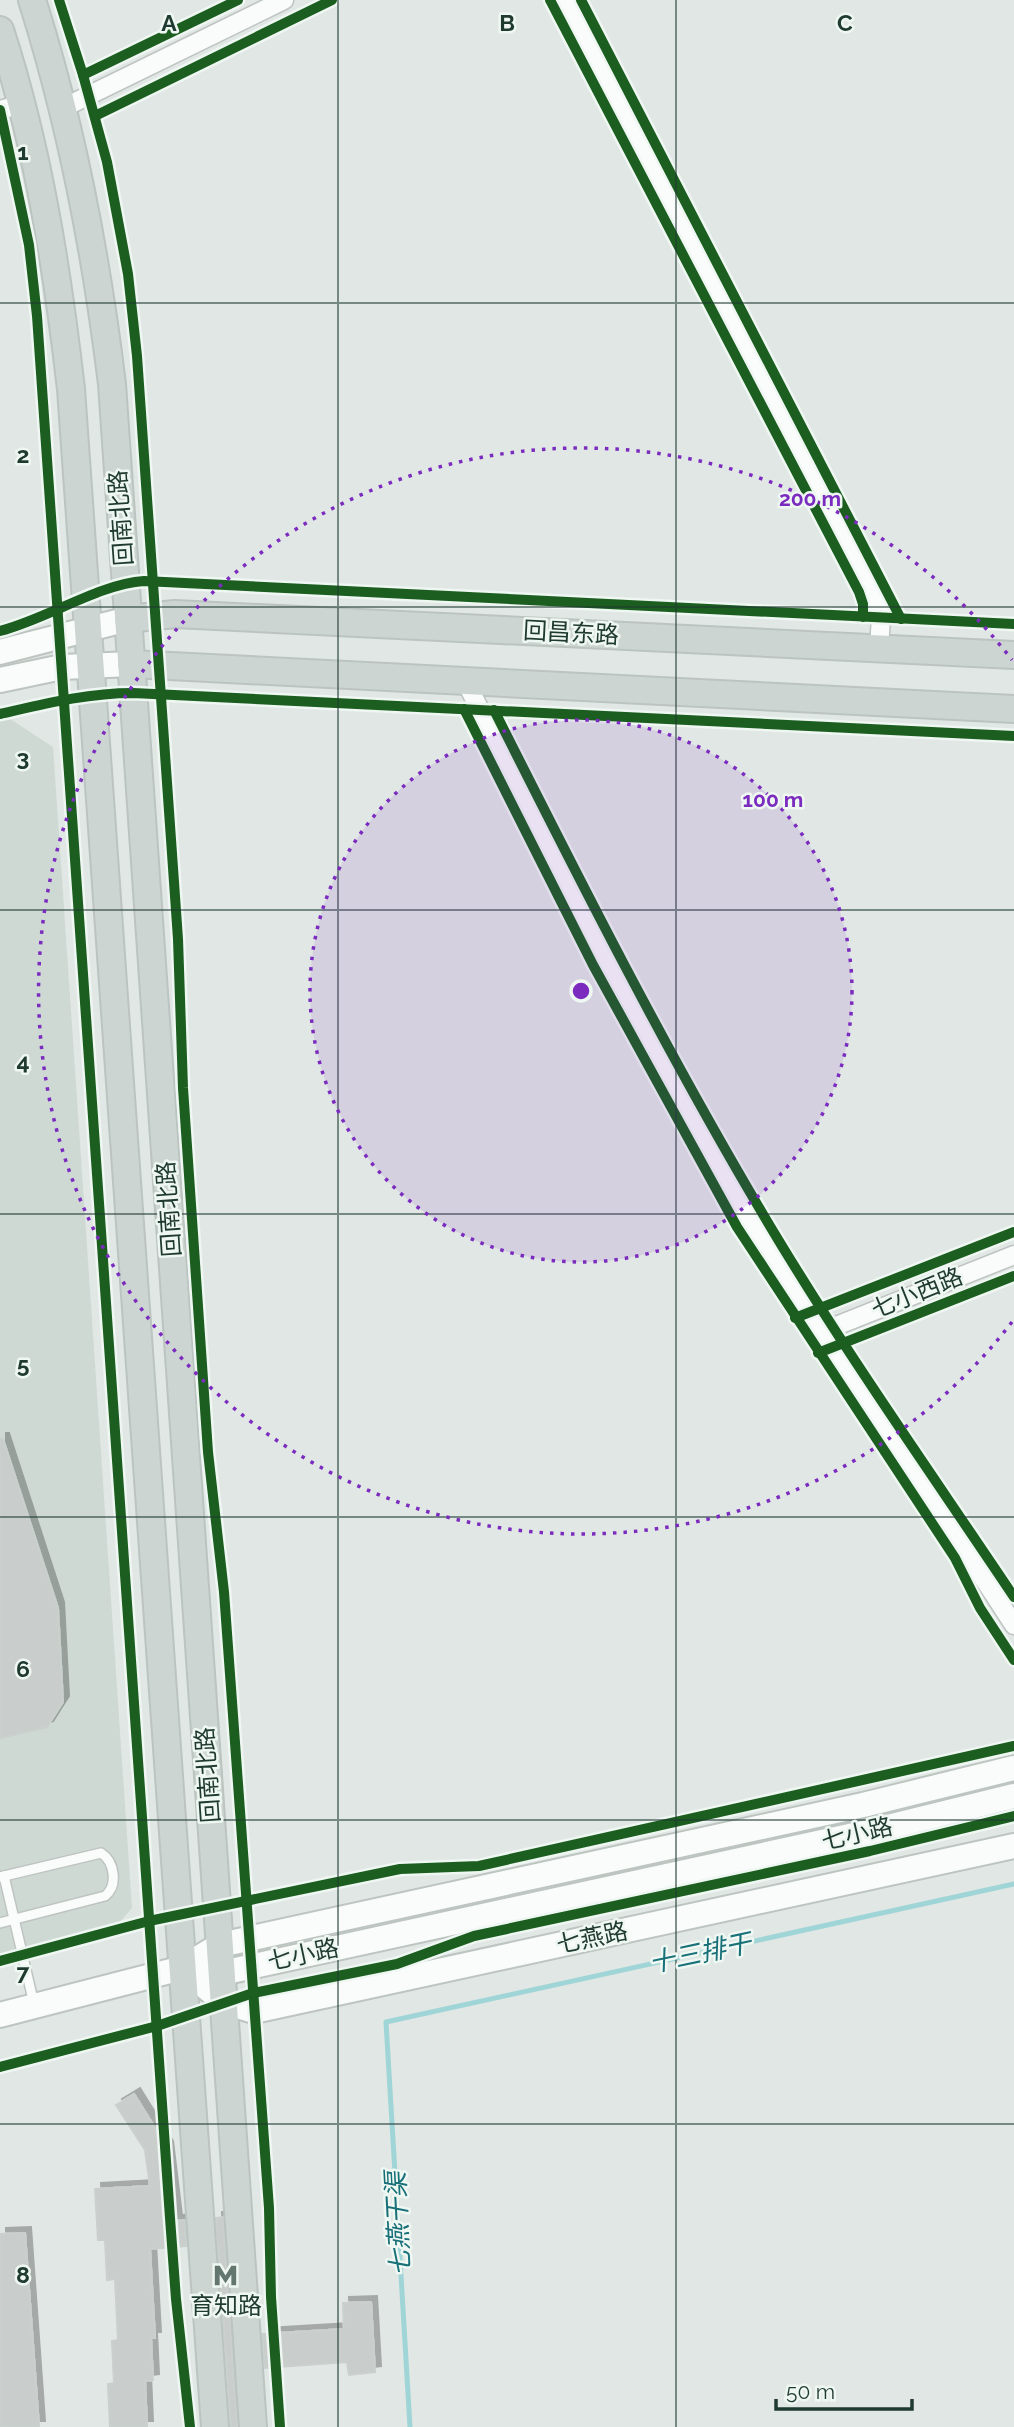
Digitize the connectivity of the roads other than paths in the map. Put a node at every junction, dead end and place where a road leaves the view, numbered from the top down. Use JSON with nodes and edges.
{"nodes":[{"id":1,"x":32,"y":0,"type":"edge"},
{"id":2,"x":284,"y":0,"type":"edge"},
{"id":3,"x":565,"y":0,"type":"edge"},
{"id":4,"x":0,"y":30,"type":"edge"},
{"id":5,"x":11,"y":107,"type":"edge"},
{"id":6,"x":64,"y":108,"type":"junction"},
{"id":7,"x":128,"y":619,"type":"junction"},
{"id":8,"x":88,"y":629,"type":"junction"},
{"id":9,"x":879,"y":648,"type":"junction"},
{"id":10,"x":0,"y":652,"type":"edge"},
{"id":11,"x":1014,"y":655,"type":"edge"},
{"id":12,"x":131,"y":664,"type":"junction"},
{"id":13,"x":90,"y":665,"type":"junction"},
{"id":14,"x":0,"y":680,"type":"edge"},
{"id":15,"x":466,"y":682,"type":"junction"},
{"id":16,"x":1014,"y":709,"type":"edge"},
{"id":17,"x":1014,"y":1255,"type":"edge"},
{"id":18,"x":821,"y":1332,"type":"junction"},
{"id":19,"x":1014,"y":1625,"type":"edge"},
{"id":20,"x":1014,"y":1768,"type":"edge"},
{"id":21,"x":1014,"y":1796,"type":"edge"},
{"id":22,"x":1014,"y":1846,"type":"edge"},
{"id":23,"x":4,"y":1876,"type":"edge"},
{"id":24,"x":17,"y":1919,"type":"junction"},
{"id":25,"x":0,"y":1923,"type":"edge"},
{"id":26,"x":220,"y":1945,"type":"junction"},
{"id":27,"x":182,"y":1968,"type":"junction"},
{"id":28,"x":222,"y":1973,"type":"junction"},
{"id":29,"x":224,"y":2002,"type":"junction"},
{"id":30,"x":37,"y":2006,"type":"junction"},
{"id":31,"x":0,"y":2015,"type":"edge"},
{"id":32,"x":215,"y":2427,"type":"edge"},
{"id":33,"x":253,"y":2427,"type":"edge"}],
"edges":[{"from":1,"to":6,"type":"main road","name":"回南北路"},
{"from":2,"to":6,"type":"street"},
{"from":3,"to":9,"type":"street"},
{"from":4,"to":5,"type":"main road","name":"回南北路"},
{"from":5,"to":8,"type":"main road","name":"回南北路"},
{"from":6,"to":7,"type":"main road","name":"回南北路"},
{"from":7,"to":8,"type":"street"},
{"from":7,"to":9,"type":"main road","name":"回昌东路"},
{"from":7,"to":12,"type":"main road","name":"回南北路"},
{"from":8,"to":10,"type":"street"},
{"from":8,"to":13,"type":"main road","name":"回南北路"},
{"from":9,"to":11,"type":"main road","name":"回昌东路"},
{"from":12,"to":13,"type":"street"},
{"from":12,"to":15,"type":"main road"},
{"from":12,"to":26,"type":"main road","name":"回南北路"},
{"from":13,"to":14,"type":"street"},
{"from":13,"to":27,"type":"main road","name":"回南北路"},
{"from":15,"to":16,"type":"main road"},
{"from":15,"to":18,"type":"street"},
{"from":17,"to":18,"type":"street","name":"七小西路"},
{"from":18,"to":19,"type":"street"},
{"from":20,"to":26,"type":"street","name":"七小路"},
{"from":21,"to":28,"type":"street","name":"七小路"},
{"from":22,"to":29,"type":"street","name":"七燕路"},
{"from":23,"to":24,"type":"lane"},
{"from":23,"to":24,"type":"lane"},
{"from":24,"to":25,"type":"lane"},
{"from":24,"to":30,"type":"lane"},
{"from":26,"to":27,"type":"street","name":"七小路"},
{"from":26,"to":28,"type":"main road","name":"回南北路"},
{"from":27,"to":28,"type":"street","name":"七小路"},
{"from":27,"to":29,"type":"street","name":"七燕路"},
{"from":27,"to":30,"type":"street"},
{"from":27,"to":32,"type":"main road","name":"回南北路"},
{"from":28,"to":29,"type":"main road","name":"回南北路"},
{"from":29,"to":33,"type":"main road","name":"回南北路"},
{"from":30,"to":31,"type":"street"}]}
